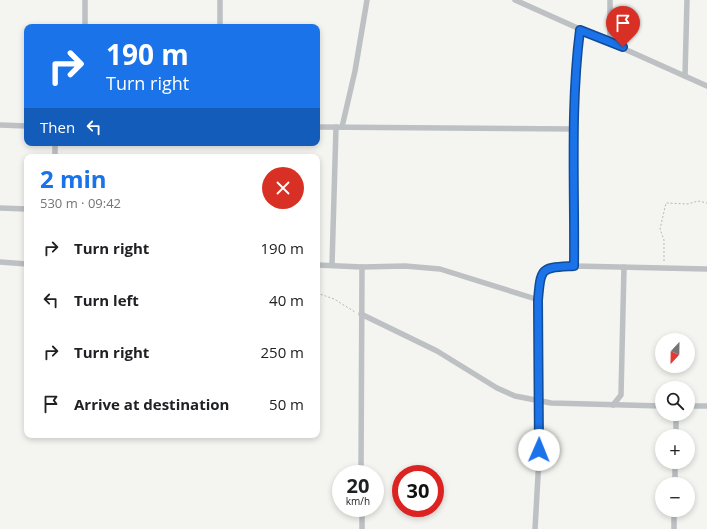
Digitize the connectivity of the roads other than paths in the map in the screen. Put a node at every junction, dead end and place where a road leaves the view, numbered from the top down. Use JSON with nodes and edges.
{"nodes":[{"id":1,"x":85,"y":0,"type":"edge"},
{"id":2,"x":220,"y":0,"type":"edge"},
{"id":3,"x":367,"y":0,"type":"edge"},
{"id":4,"x":515,"y":0,"type":"edge"},
{"id":5,"x":610,"y":0,"type":"edge"},
{"id":6,"x":687,"y":0,"type":"edge"},
{"id":7,"x":85,"y":24,"type":"edge"},
{"id":8,"x":220,"y":24,"type":"edge"},
{"id":9,"x":580,"y":30,"type":"junction"},
{"id":10,"x":610,"y":41,"type":"junction"},
{"id":11,"x":685,"y":76,"type":"junction"},
{"id":12,"x":707,"y":86,"type":"edge"},
{"id":13,"x":0,"y":125,"type":"edge"},
{"id":14,"x":24,"y":126,"type":"edge"},
{"id":15,"x":320,"y":127,"type":"edge"},
{"id":16,"x":339,"y":127,"type":"junction"},
{"id":17,"x":575,"y":128,"type":"junction"},
{"id":18,"x":0,"y":208,"type":"edge"},
{"id":19,"x":24,"y":209,"type":"edge"},
{"id":20,"x":0,"y":262,"type":"edge"},
{"id":21,"x":24,"y":264,"type":"edge"},
{"id":22,"x":320,"y":265,"type":"edge"},
{"id":23,"x":332,"y":266,"type":"junction"},
{"id":24,"x":574,"y":266,"type":"junction"},
{"id":25,"x":362,"y":267,"type":"junction"},
{"id":26,"x":624,"y":267,"type":"junction"},
{"id":27,"x":707,"y":268,"type":"edge"},
{"id":28,"x":538,"y":300,"type":"junction"},
{"id":29,"x":361,"y":314,"type":"junction"},
{"id":30,"x":621,"y":395,"type":"junction"},
{"id":31,"x":539,"y":402,"type":"junction"},
{"id":32,"x":613,"y":405,"type":"junction"},
{"id":33,"x":628,"y":405,"type":"junction"},
{"id":34,"x":655,"y":406,"type":"edge"},
{"id":35,"x":695,"y":406,"type":"edge"},
{"id":36,"x":707,"y":406,"type":"edge"},
{"id":37,"x":361,"y":465,"type":"edge"},
{"id":38,"x":362,"y":517,"type":"edge"},
{"id":39,"x":674,"y":517,"type":"edge"},
{"id":40,"x":362,"y":529,"type":"edge"},
{"id":41,"x":535,"y":529,"type":"edge"},
{"id":42,"x":674,"y":529,"type":"edge"}],
"edges":[{"from":1,"to":7,"type":"street"},
{"from":2,"to":8,"type":"street"},
{"from":3,"to":16,"type":"street"},
{"from":4,"to":9,"type":"street"},
{"from":5,"to":10,"type":"street"},
{"from":6,"to":11,"type":"street"},
{"from":9,"to":10,"type":"street"},
{"from":9,"to":17,"type":"street"},
{"from":10,"to":11,"type":"street"},
{"from":11,"to":12,"type":"street"},
{"from":13,"to":14,"type":"street"},
{"from":15,"to":16,"type":"street"},
{"from":16,"to":17,"type":"street"},
{"from":16,"to":23,"type":"street"},
{"from":17,"to":24,"type":"street"},
{"from":18,"to":19,"type":"street"},
{"from":20,"to":21,"type":"street"},
{"from":22,"to":23,"type":"street"},
{"from":23,"to":25,"type":"street"},
{"from":24,"to":26,"type":"street"},
{"from":24,"to":28,"type":"street"},
{"from":25,"to":28,"type":"street"},
{"from":25,"to":29,"type":"street"},
{"from":26,"to":27,"type":"street"},
{"from":26,"to":30,"type":"street"},
{"from":28,"to":31,"type":"street"},
{"from":29,"to":31,"type":"street"},
{"from":29,"to":37,"type":"street"},
{"from":30,"to":32,"type":"street"},
{"from":30,"to":33,"type":"street"},
{"from":31,"to":32,"type":"street"},
{"from":31,"to":41,"type":"street"},
{"from":32,"to":33,"type":"street"},
{"from":33,"to":34,"type":"street"},
{"from":35,"to":36,"type":"street"},
{"from":38,"to":40,"type":"street"},
{"from":39,"to":42,"type":"street"}]}
